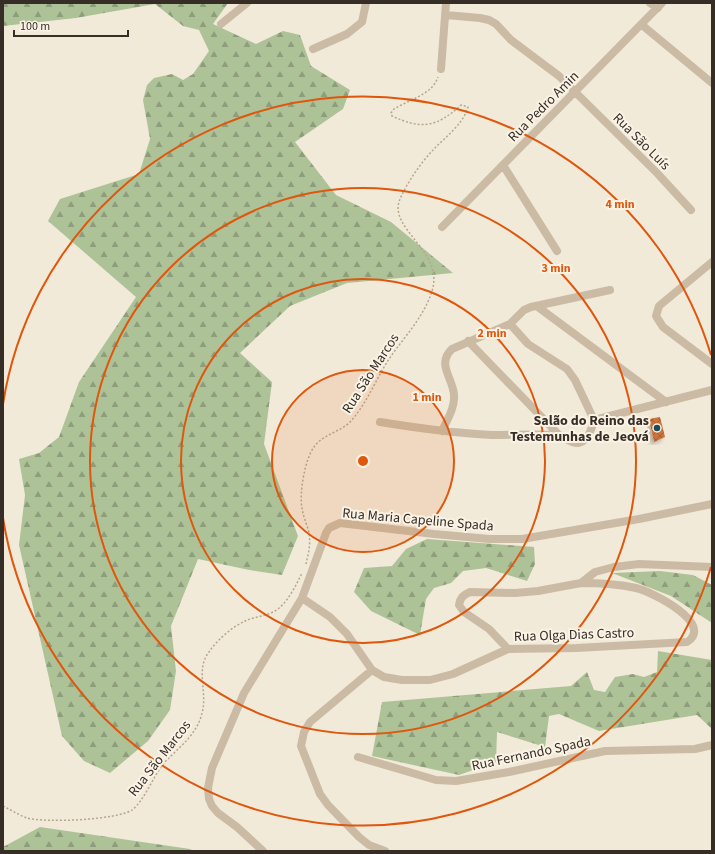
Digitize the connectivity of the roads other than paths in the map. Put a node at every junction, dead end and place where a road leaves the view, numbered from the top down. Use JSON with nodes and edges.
{"nodes":[{"id":1,"x":246,"y":3,"type":"edge"},
{"id":2,"x":366,"y":3,"type":"edge"},
{"id":3,"x":446,"y":3,"type":"edge"},
{"id":4,"x":650,"y":3,"type":"edge"},
{"id":5,"x":660,"y":6,"type":"edge"},
{"id":6,"x":446,"y":15,"type":"junction"},
{"id":7,"x":221,"y":24,"type":"dead end"},
{"id":8,"x":642,"y":25,"type":"junction"},
{"id":9,"x":313,"y":49,"type":"dead end"},
{"id":10,"x":441,"y":69,"type":"road end"},
{"id":11,"x":712,"y":83,"type":"edge"},
{"id":12,"x":574,"y":92,"type":"junction"},
{"id":13,"x":503,"y":165,"type":"junction"},
{"id":14,"x":691,"y":210,"type":"dead end"},
{"id":15,"x":442,"y":227,"type":"dead end"},
{"id":16,"x":557,"y":251,"type":"dead end"},
{"id":17,"x":712,"y":262,"type":"edge"},
{"id":18,"x":610,"y":290,"type":"dead end"},
{"id":19,"x":538,"y":307,"type":"junction"},
{"id":20,"x":510,"y":324,"type":"junction"},
{"id":21,"x":468,"y":341,"type":"junction"},
{"id":22,"x":712,"y":364,"type":"edge"},
{"id":23,"x":712,"y":390,"type":"edge"},
{"id":24,"x":666,"y":402,"type":"junction"},
{"id":25,"x":594,"y":420,"type":"junction"},
{"id":26,"x":380,"y":422,"type":"dead end"},
{"id":27,"x":442,"y":431,"type":"junction"},
{"id":28,"x":559,"y":435,"type":"junction"},
{"id":29,"x":712,"y":504,"type":"edge"},
{"id":30,"x":712,"y":567,"type":"edge"},
{"id":31,"x":581,"y":582,"type":"junction"},
{"id":32,"x":302,"y":598,"type":"junction"},
{"id":33,"x":508,"y":649,"type":"junction"},
{"id":34,"x":372,"y":670,"type":"junction"},
{"id":35,"x":712,"y":745,"type":"edge"},
{"id":36,"x":358,"y":757,"type":"dead end"},
{"id":37,"x":263,"y":851,"type":"edge"},
{"id":38,"x":385,"y":851,"type":"edge"}],
"edges":[{"from":1,"to":7,"type":"street"},
{"from":2,"to":9,"type":"street"},
{"from":3,"to":6,"type":"street"},
{"from":4,"to":5,"type":"street"},
{"from":5,"to":8,"type":"street","name":"Rua Pedro Amin"},
{"from":6,"to":10,"type":"street"},
{"from":6,"to":12,"type":"street","name":"Rua São Luís"},
{"from":8,"to":11,"type":"street"},
{"from":8,"to":12,"type":"street","name":"Rua Pedro Amin"},
{"from":12,"to":13,"type":"street","name":"Rua Pedro Amin"},
{"from":12,"to":14,"type":"street","name":"Rua São Luís"},
{"from":13,"to":15,"type":"street","name":"Rua Pedro Amin"},
{"from":13,"to":16,"type":"street"},
{"from":17,"to":22,"type":"street"},
{"from":18,"to":19,"type":"street"},
{"from":19,"to":20,"type":"street"},
{"from":19,"to":24,"type":"street"},
{"from":20,"to":21,"type":"street"},
{"from":20,"to":25,"type":"street"},
{"from":21,"to":27,"type":"street"},
{"from":21,"to":28,"type":"street"},
{"from":23,"to":24,"type":"street"},
{"from":24,"to":25,"type":"street"},
{"from":25,"to":28,"type":"street"},
{"from":26,"to":27,"type":"street"},
{"from":27,"to":28,"type":"street"},
{"from":29,"to":32,"type":"street","name":"Rua Maria Capeline Spada"},
{"from":30,"to":31,"type":"street"},
{"from":31,"to":33,"type":"street"},
{"from":31,"to":33,"type":"street","name":"Rua Olga Dias Castro"},
{"from":32,"to":34,"type":"street"},
{"from":32,"to":37,"type":"street","name":"Rua Maria Capeline Spada"},
{"from":33,"to":34,"type":"street","name":"Rua Olga Dias Castro"},
{"from":34,"to":38,"type":"street"},
{"from":35,"to":36,"type":"street","name":"Rua Fernando Spada"}]}
